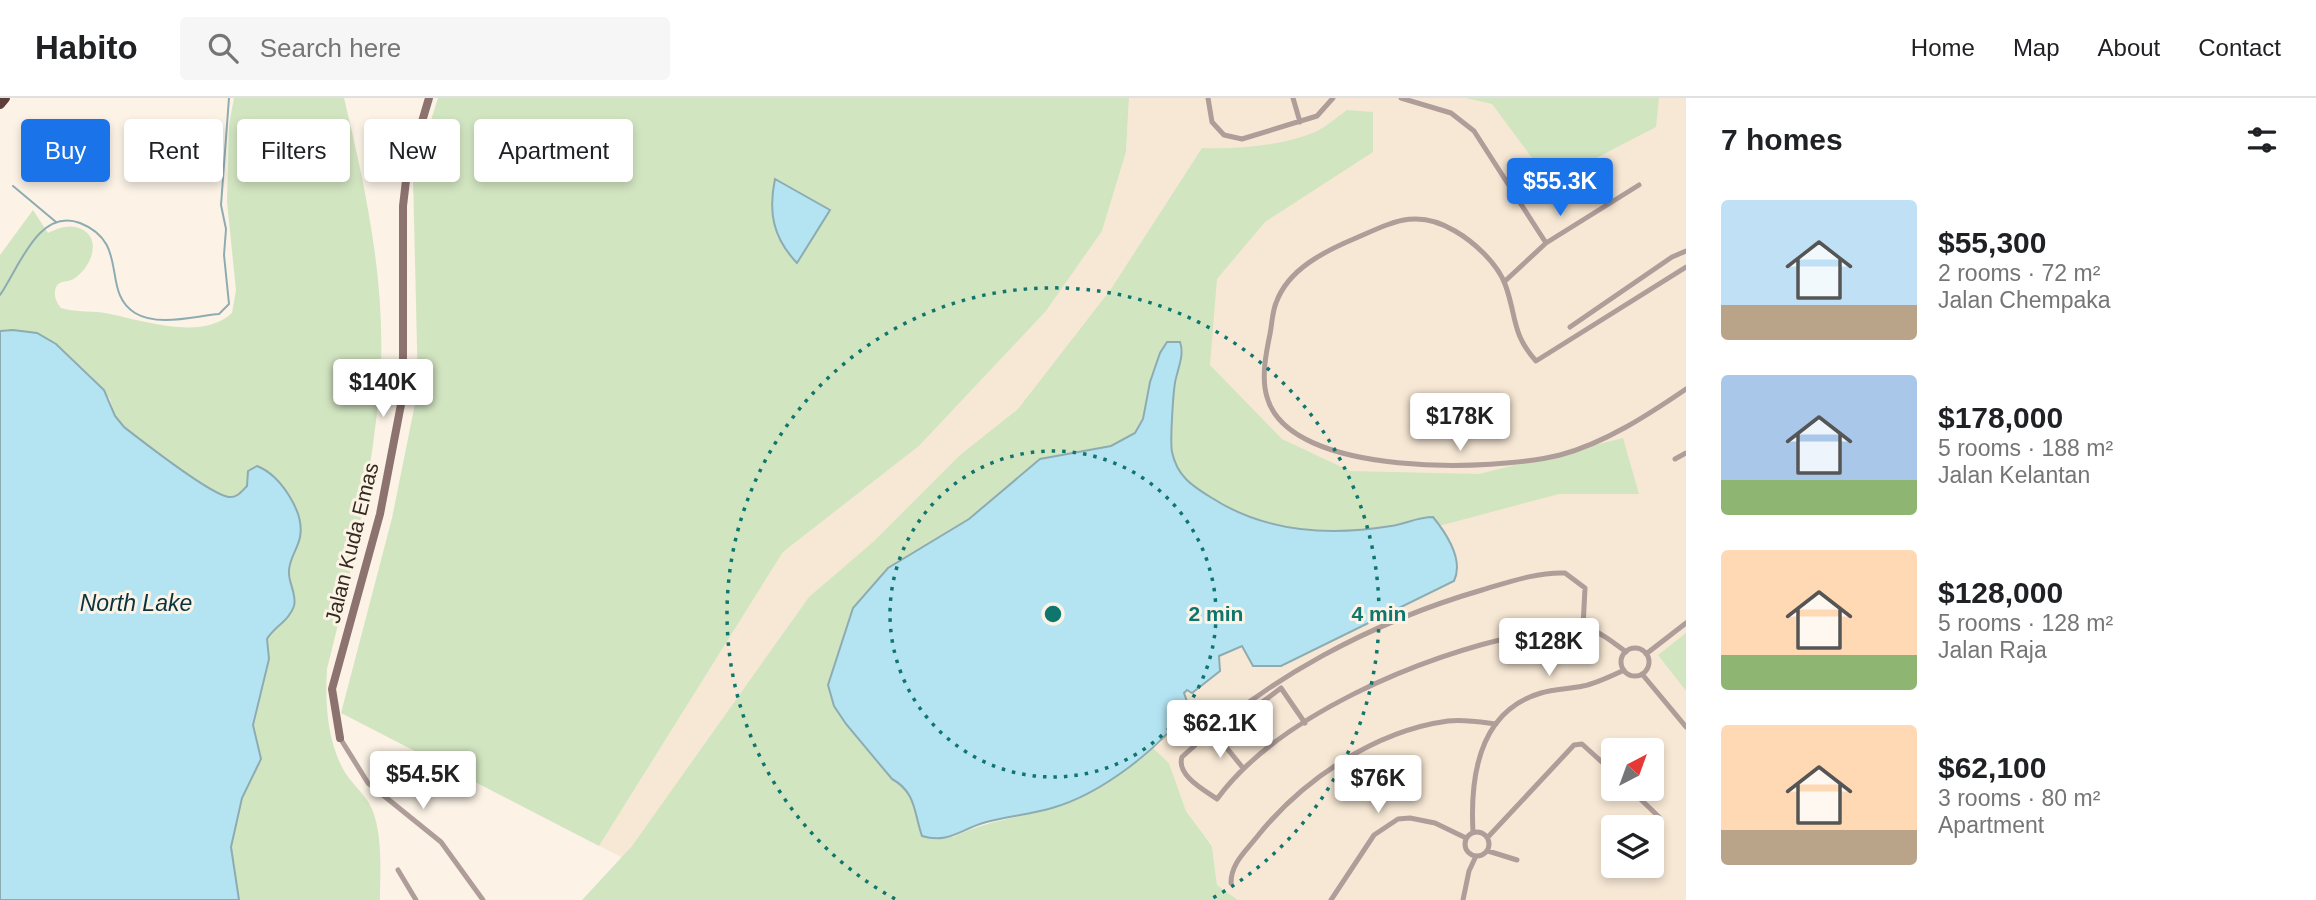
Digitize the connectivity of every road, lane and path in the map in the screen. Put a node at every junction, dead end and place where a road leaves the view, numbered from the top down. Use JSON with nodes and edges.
{"nodes":[{"id":1,"x":5,"y":98,"type":"edge"},
{"id":2,"x":429,"y":98,"type":"edge"},
{"id":3,"x":1208,"y":98,"type":"edge"},
{"id":4,"x":1293,"y":98,"type":"edge"},
{"id":5,"x":1333,"y":98,"type":"edge"},
{"id":6,"x":1401,"y":98,"type":"edge"},
{"id":7,"x":0,"y":104,"type":"edge"},
{"id":8,"x":1300,"y":122,"type":"junction"},
{"id":9,"x":1639,"y":185,"type":"dead end"},
{"id":10,"x":1545,"y":243,"type":"junction"},
{"id":11,"x":1686,"y":251,"type":"edge"},
{"id":12,"x":1686,"y":267,"type":"edge"},
{"id":13,"x":1504,"y":282,"type":"junction"},
{"id":14,"x":1570,"y":327,"type":"dead end"},
{"id":15,"x":1686,"y":389,"type":"edge"},
{"id":16,"x":1686,"y":453,"type":"edge"},
{"id":17,"x":1675,"y":459,"type":"dead end"},
{"id":18,"x":1686,"y":623,"type":"edge"},
{"id":19,"x":1583,"y":627,"type":"junction"},
{"id":20,"x":1626,"y":652,"type":"junction"},
{"id":21,"x":1646,"y":654,"type":"junction"},
{"id":22,"x":1624,"y":670,"type":"junction"},
{"id":23,"x":1642,"y":674,"type":"junction"},
{"id":24,"x":1305,"y":723,"type":"junction"},
{"id":25,"x":1496,"y":724,"type":"junction"},
{"id":26,"x":1686,"y":727,"type":"edge"},
{"id":27,"x":340,"y":738,"type":"joint"},
{"id":28,"x":1601,"y":762,"type":"edge"},
{"id":29,"x":1243,"y":768,"type":"junction"},
{"id":30,"x":1643,"y":802,"type":"edge"},
{"id":31,"x":1656,"y":815,"type":"edge"},
{"id":32,"x":1473,"y":832,"type":"junction"},
{"id":33,"x":1488,"y":837,"type":"junction"},
{"id":34,"x":1466,"y":838,"type":"junction"},
{"id":35,"x":1488,"y":851,"type":"junction"},
{"id":36,"x":1476,"y":856,"type":"junction"},
{"id":37,"x":1517,"y":860,"type":"dead end"},
{"id":38,"x":398,"y":870,"type":"dead end"},
{"id":39,"x":1231,"y":883,"type":"dead end"},
{"id":40,"x":416,"y":900,"type":"edge"},
{"id":41,"x":483,"y":900,"type":"edge"},
{"id":42,"x":1331,"y":900,"type":"edge"},
{"id":43,"x":1463,"y":900,"type":"edge"}],
"edges":[{"from":1,"to":7,"type":"highway"},
{"from":2,"to":27,"type":"street","name":"Jalan Kuda Emas"},
{"from":3,"to":8,"type":"street"},
{"from":4,"to":8,"type":"street"},
{"from":5,"to":8,"type":"street"},
{"from":6,"to":10,"type":"street"},
{"from":9,"to":10,"type":"street"},
{"from":10,"to":13,"type":"street"},
{"from":11,"to":14,"type":"street"},
{"from":12,"to":13,"type":"street"},
{"from":13,"to":15,"type":"street"},
{"from":16,"to":17,"type":"street"},
{"from":18,"to":21,"type":"street"},
{"from":19,"to":20,"type":"street"},
{"from":19,"to":24,"type":"street"},
{"from":19,"to":29,"type":"street"},
{"from":20,"to":21,"type":"street"},
{"from":20,"to":22,"type":"street"},
{"from":21,"to":23,"type":"street"},
{"from":22,"to":23,"type":"street"},
{"from":22,"to":25,"type":"street"},
{"from":23,"to":26,"type":"street"},
{"from":24,"to":29,"type":"street"},
{"from":24,"to":29,"type":"street"},
{"from":25,"to":32,"type":"street"},
{"from":25,"to":39,"type":"street"},
{"from":27,"to":41,"type":"street","name":"Jalan Kuda Emas"},
{"from":28,"to":33,"type":"street"},
{"from":30,"to":31,"type":"street"},
{"from":32,"to":33,"type":"street"},
{"from":32,"to":34,"type":"street"},
{"from":33,"to":35,"type":"street"},
{"from":34,"to":36,"type":"street"},
{"from":34,"to":42,"type":"street"},
{"from":35,"to":36,"type":"street"},
{"from":35,"to":37,"type":"street"},
{"from":36,"to":43,"type":"street"},
{"from":38,"to":40,"type":"street"}]}
